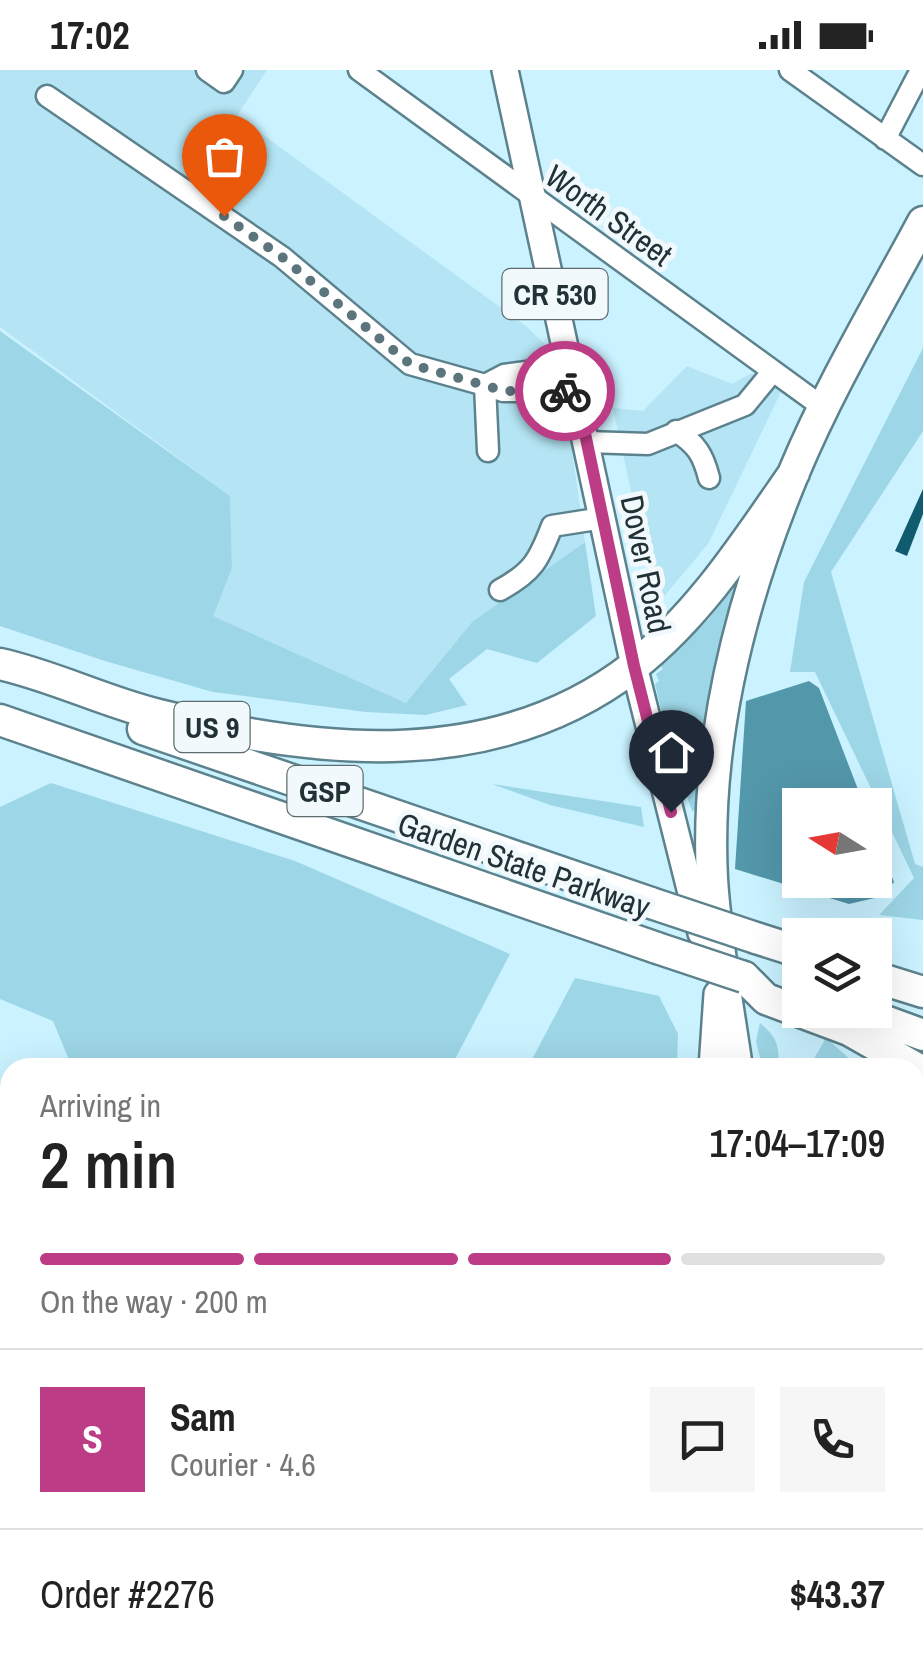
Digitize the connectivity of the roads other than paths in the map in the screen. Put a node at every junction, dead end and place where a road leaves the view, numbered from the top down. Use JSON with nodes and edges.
{"nodes":[{"id":1,"x":207,"y":70,"type":"edge"},
{"id":2,"x":232,"y":70,"type":"edge"},
{"id":3,"x":359,"y":70,"type":"edge"},
{"id":4,"x":505,"y":70,"type":"edge"},
{"id":5,"x":790,"y":70,"type":"edge"},
{"id":6,"x":921,"y":70,"type":"edge"},
{"id":7,"x":46,"y":96,"type":"dead end"},
{"id":8,"x":885,"y":139,"type":"junction"},
{"id":9,"x":923,"y":164,"type":"edge"},
{"id":10,"x":534,"y":197,"type":"junction"},
{"id":11,"x":923,"y":222,"type":"edge"},
{"id":12,"x":773,"y":370,"type":"junction"},
{"id":13,"x":573,"y":378,"type":"junction"},
{"id":14,"x":485,"y":385,"type":"junction"},
{"id":15,"x":824,"y":408,"type":"junction"},
{"id":16,"x":676,"y":431,"type":"junction"},
{"id":17,"x":587,"y":442,"type":"junction"},
{"id":18,"x":488,"y":451,"type":"dead end"},
{"id":19,"x":794,"y":474,"type":"junction"},
{"id":20,"x":708,"y":478,"type":"dead end"},
{"id":21,"x":602,"y":518,"type":"junction"},
{"id":22,"x":500,"y":590,"type":"dead end"},
{"id":23,"x":0,"y":664,"type":"edge"},
{"id":24,"x":634,"y":666,"type":"junction"},
{"id":25,"x":0,"y":677,"type":"edge"},
{"id":26,"x":0,"y":720,"type":"edge"},
{"id":27,"x":782,"y":946,"type":"edge"},
{"id":28,"x":744,"y":977,"type":"junction"},
{"id":29,"x":892,"y":982,"type":"edge"},
{"id":30,"x":782,"y":986,"type":"edge"},
{"id":31,"x":923,"y":992,"type":"edge"},
{"id":32,"x":717,"y":994,"type":"junction"},
{"id":33,"x":892,"y":1024,"type":"edge"},
{"id":34,"x":923,"y":1035,"type":"edge"},
{"id":35,"x":713,"y":1058,"type":"edge"},
{"id":36,"x":734,"y":1058,"type":"edge"},
{"id":37,"x":736,"y":1058,"type":"edge"},
{"id":38,"x":899,"y":1058,"type":"edge"}],
"edges":[{"from":1,"to":2,"type":"street"},
{"from":3,"to":10,"type":"street","name":"Worth Street"},
{"from":4,"to":10,"type":"main road","name":"Dover Road","number":"CR 530"},
{"from":5,"to":8,"type":"street"},
{"from":6,"to":8,"type":"street"},
{"from":7,"to":14,"type":"street"},
{"from":8,"to":9,"type":"street"},
{"from":10,"to":12,"type":"street","name":"Worth Street"},
{"from":10,"to":13,"type":"main road","name":"Dover Road","number":"CR 530"},
{"from":11,"to":15,"type":"highway","number":"US 9"},
{"from":12,"to":15,"type":"street","name":"Worth Street"},
{"from":12,"to":16,"type":"street"},
{"from":13,"to":14,"type":"street"},
{"from":13,"to":17,"type":"main road","name":"Dover Road","number":"CR 530"},
{"from":14,"to":18,"type":"street"},
{"from":15,"to":19,"type":"highway","number":"US 9"},
{"from":16,"to":17,"type":"street"},
{"from":16,"to":20,"type":"street"},
{"from":17,"to":21,"type":"main road","name":"Dover Road","number":"CR 530"},
{"from":19,"to":24,"type":"highway","number":"US 9"},
{"from":19,"to":37,"type":"highway","number":"US 9"},
{"from":21,"to":22,"type":"street"},
{"from":21,"to":24,"type":"main road","name":"Dover Road","number":"CR 530"},
{"from":23,"to":24,"type":"highway","number":"US 9"},
{"from":24,"to":32,"type":"main road","name":"Dover Road","number":"CR 530"},
{"from":25,"to":27,"type":"highway","name":"Garden State Parkway","number":"GSP","bridge":true},
{"from":26,"to":28,"type":"highway","name":"Garden State Parkway","number":"GSP","bridge":true},
{"from":28,"to":30,"type":"highway","name":"Garden State Parkway","number":"GSP"},
{"from":28,"to":38,"type":"highway"},
{"from":29,"to":31,"type":"highway"},
{"from":32,"to":35,"type":"main road"},
{"from":32,"to":36,"type":"main road","name":"Dover Road","number":"CR 530"},
{"from":33,"to":34,"type":"highway"}]}
